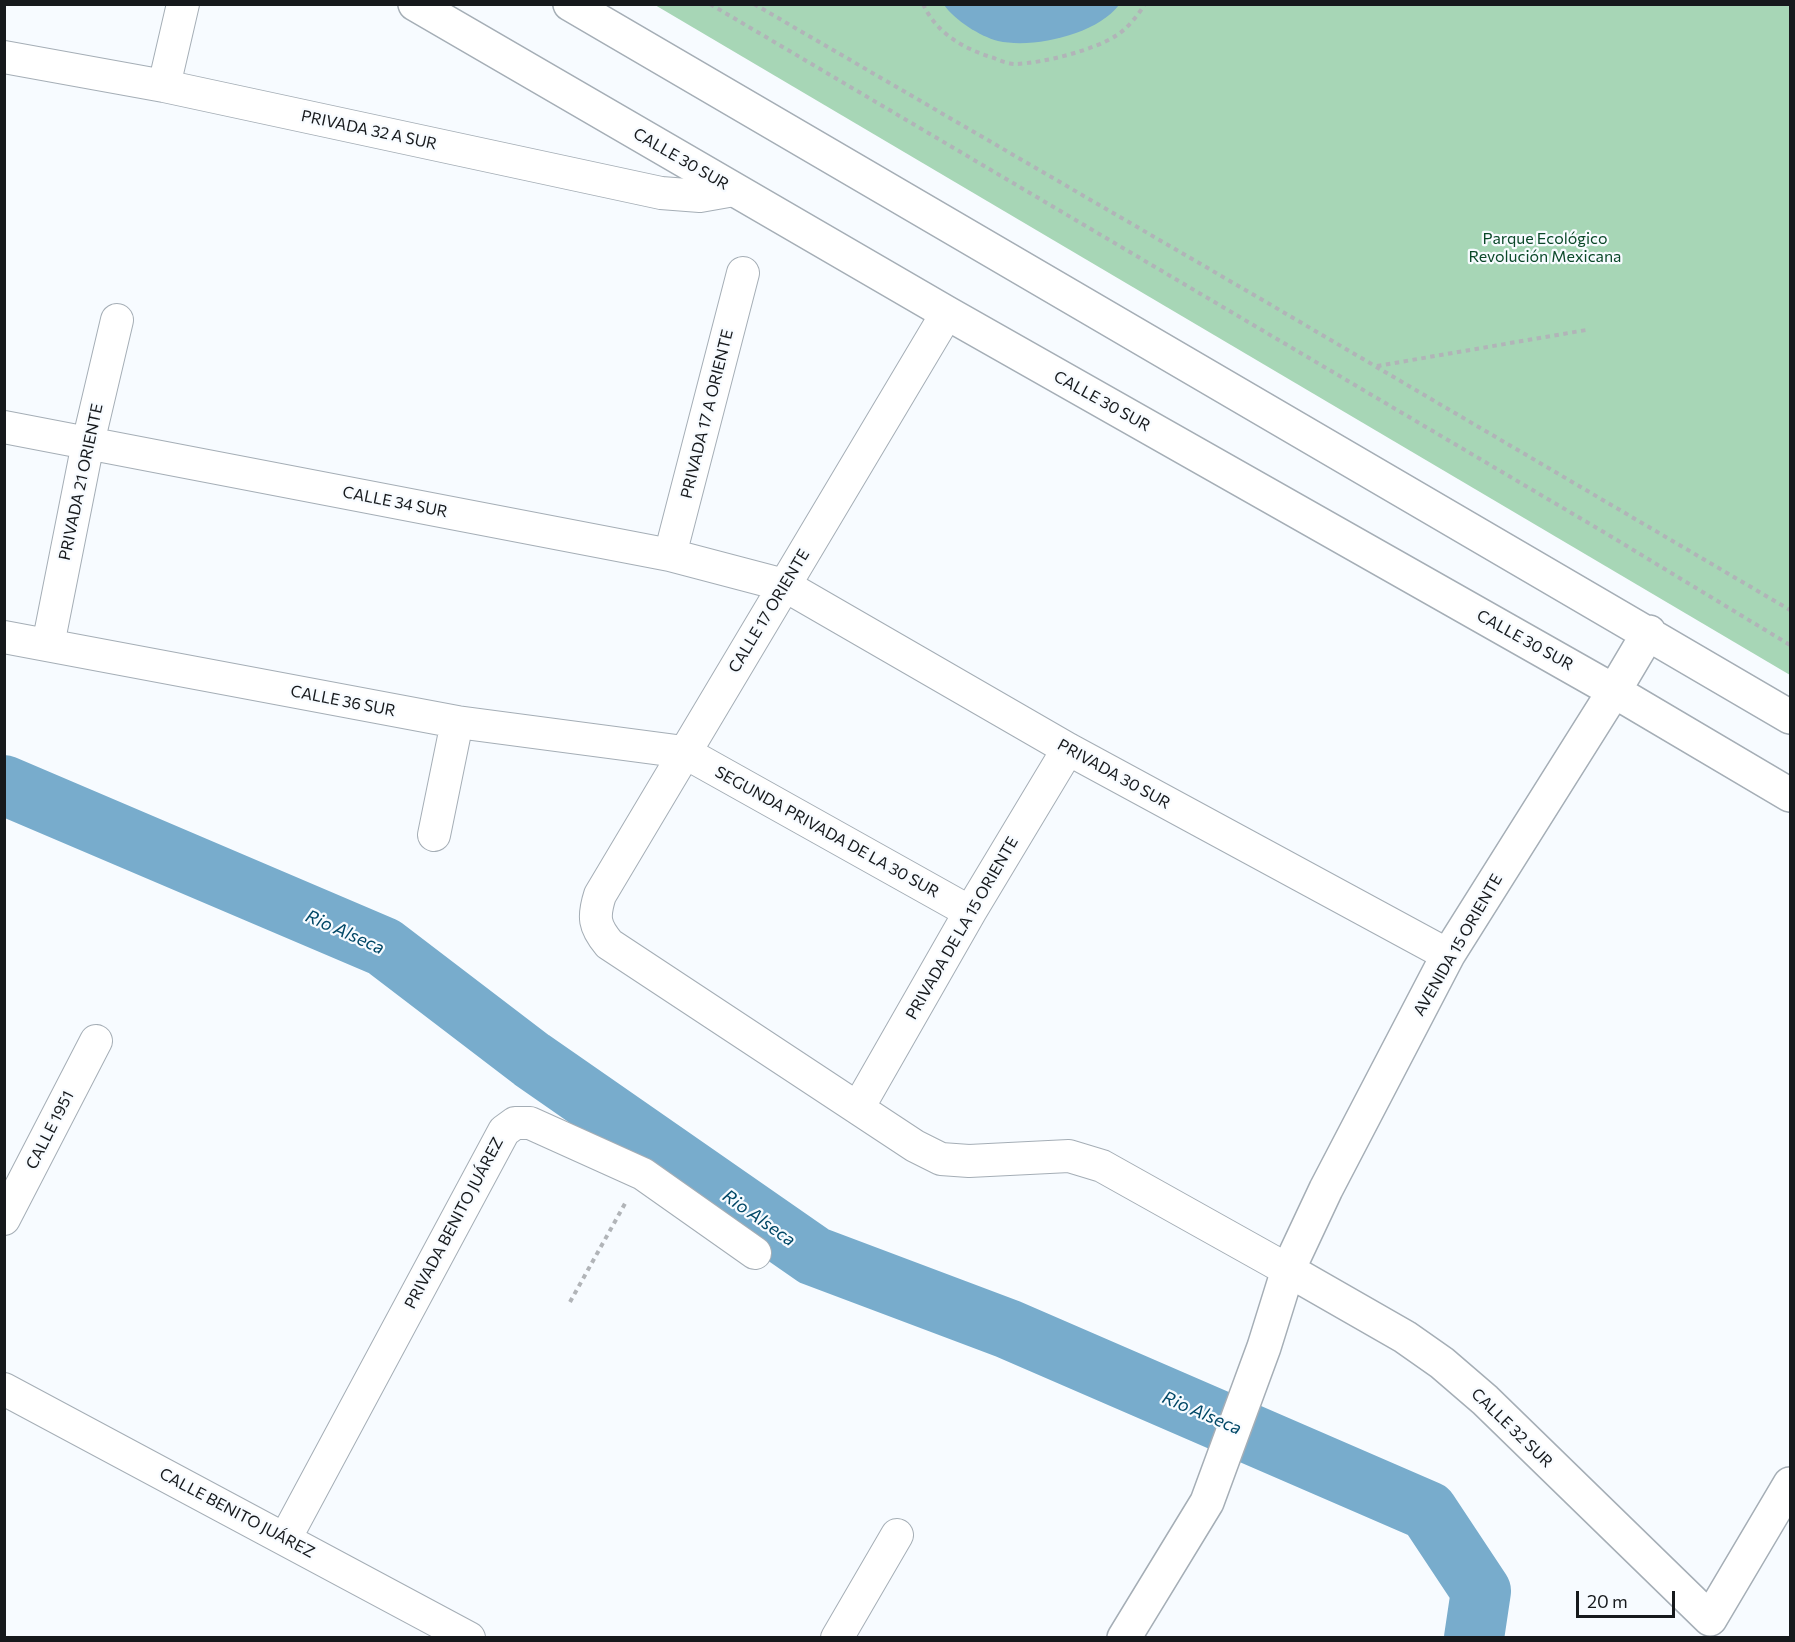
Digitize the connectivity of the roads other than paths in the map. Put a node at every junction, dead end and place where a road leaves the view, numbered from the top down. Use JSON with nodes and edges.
{"nodes":[{"id":1,"x":183,"y":4,"type":"edge"},
{"id":2,"x":415,"y":4,"type":"edge"},
{"id":3,"x":570,"y":4,"type":"edge"},
{"id":4,"x":4,"y":57,"type":"edge"},
{"id":5,"x":164,"y":86,"type":"junction"},
{"id":6,"x":734,"y":190,"type":"junction"},
{"id":7,"x":743,"y":273,"type":"dead end"},
{"id":8,"x":947,"y":313,"type":"junction"},
{"id":9,"x":117,"y":320,"type":"dead end"},
{"id":10,"x":4,"y":428,"type":"edge"},
{"id":11,"x":88,"y":443,"type":"junction"},
{"id":12,"x":670,"y":555,"type":"junction"},
{"id":13,"x":784,"y":585,"type":"junction"},
{"id":14,"x":1648,"y":632,"type":"junction"},
{"id":15,"x":4,"y":636,"type":"edge"},
{"id":16,"x":48,"y":645,"type":"junction"},
{"id":17,"x":1614,"y":691,"type":"junction"},
{"id":18,"x":1791,"y":717,"type":"edge"},
{"id":19,"x":457,"y":723,"type":"junction"},
{"id":20,"x":1068,"y":749,"type":"junction"},
{"id":21,"x":684,"y":752,"type":"junction"},
{"id":22,"x":1791,"y":795,"type":"edge"},
{"id":23,"x":434,"y":835,"type":"dead end"},
{"id":24,"x":970,"y":912,"type":"junction"},
{"id":25,"x":1448,"y":955,"type":"junction"},
{"id":26,"x":96,"y":1041,"type":"dead end"},
{"id":27,"x":858,"y":1108,"type":"junction"},
{"id":28,"x":4,"y":1219,"type":"edge"},
{"id":29,"x":755,"y":1253,"type":"dead end"},
{"id":30,"x":1288,"y":1270,"type":"junction"},
{"id":31,"x":4,"y":1389,"type":"edge"},
{"id":32,"x":1791,"y":1484,"type":"edge"},
{"id":33,"x":897,"y":1535,"type":"dead end"},
{"id":34,"x":285,"y":1539,"type":"junction"},
{"id":35,"x":1705,"y":1628,"type":"edge"},
{"id":36,"x":469,"y":1638,"type":"edge"},
{"id":37,"x":837,"y":1638,"type":"edge"},
{"id":38,"x":1124,"y":1638,"type":"edge"}],
"edges":[{"from":1,"to":5,"type":"street"},
{"from":2,"to":6,"type":"main road","name":"CALLE 30 SUR"},
{"from":3,"to":14,"type":"main road"},
{"from":4,"to":5,"type":"street","name":"PRIVADA 32 A SUR"},
{"from":5,"to":6,"type":"street","name":"PRIVADA 32 A SUR"},
{"from":6,"to":8,"type":"main road","name":"CALLE 30 SUR"},
{"from":7,"to":12,"type":"street","name":"PRIVADA 17 A ORIENTE"},
{"from":8,"to":13,"type":"street","name":"CALLE 17 ORIENTE"},
{"from":8,"to":17,"type":"main road","name":"CALLE 30 SUR"},
{"from":9,"to":11,"type":"street","name":"PRIVADA 21 ORIENTE"},
{"from":10,"to":11,"type":"street","name":"CALLE 34 SUR"},
{"from":11,"to":12,"type":"street","name":"CALLE 34 SUR"},
{"from":11,"to":16,"type":"street","name":"PRIVADA 21 ORIENTE"},
{"from":12,"to":13,"type":"street","name":"CALLE 34 SUR"},
{"from":13,"to":20,"type":"street","name":"PRIVADA 30 SUR"},
{"from":13,"to":21,"type":"street","name":"CALLE 17 ORIENTE"},
{"from":14,"to":17,"type":"main road","name":"AVENIDA 15 ORIENTE"},
{"from":14,"to":18,"type":"main road"},
{"from":15,"to":16,"type":"street","name":"CALLE 36 SUR"},
{"from":16,"to":19,"type":"street","name":"CALLE 36 SUR"},
{"from":17,"to":22,"type":"main road","name":"CALLE 30 SUR"},
{"from":17,"to":25,"type":"main road","name":"AVENIDA 15 ORIENTE"},
{"from":19,"to":21,"type":"street","name":"CALLE 36 SUR"},
{"from":19,"to":23,"type":"street"},
{"from":20,"to":24,"type":"street","name":"PRIVADA DE LA 15 ORIENTE"},
{"from":20,"to":25,"type":"street","name":"PRIVADA 30 SUR"},
{"from":21,"to":24,"type":"street","name":"SEGUNDA PRIVADA DE LA 30 SUR"},
{"from":21,"to":27,"type":"street","name":"CALLE 17 ORIENTE"},
{"from":24,"to":27,"type":"street","name":"PRIVADA DE LA 15 ORIENTE"},
{"from":25,"to":30,"type":"main road","name":"AVENIDA 15 ORIENTE"},
{"from":26,"to":28,"type":"street","name":"CALLE 1951"},
{"from":27,"to":30,"type":"street"},
{"from":29,"to":34,"type":"street","name":"PRIVADA BENITO JUÁREZ"},
{"from":30,"to":35,"type":"main road","name":"CALLE 32 SUR"},
{"from":30,"to":38,"type":"main road","name":"AVENIDA 15 ORIENTE"},
{"from":31,"to":34,"type":"street","name":"CALLE BENITO JUÁREZ"},
{"from":32,"to":35,"type":"main road"},
{"from":33,"to":37,"type":"street"},
{"from":34,"to":36,"type":"street","name":"CALLE BENITO JUÁREZ"}]}
